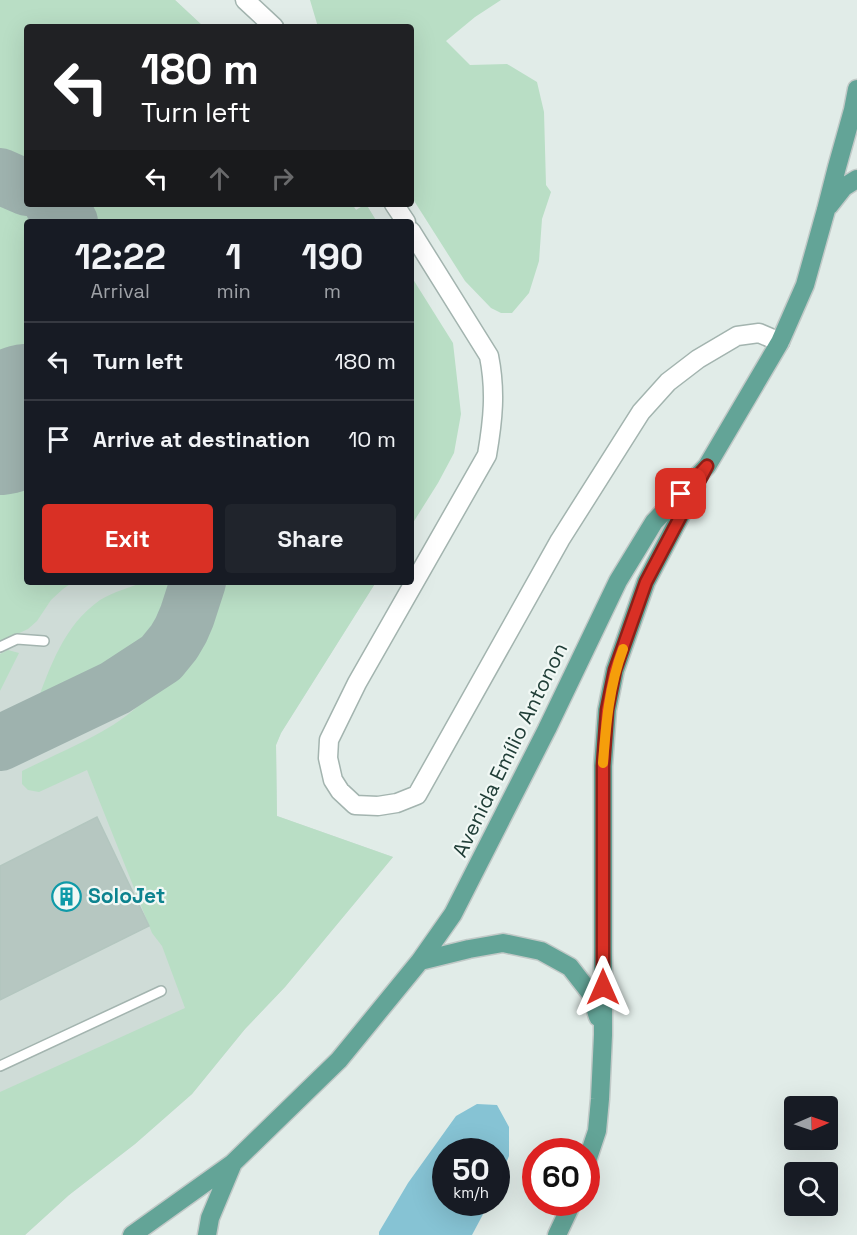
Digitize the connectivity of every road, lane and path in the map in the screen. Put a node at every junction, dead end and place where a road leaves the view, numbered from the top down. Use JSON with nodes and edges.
{"nodes":[{"id":1,"x":245,"y":0,"type":"edge"},
{"id":2,"x":271,"y":24,"type":"edge"},
{"id":3,"x":857,"y":89,"type":"edge"},
{"id":4,"x":857,"y":179,"type":"edge"},
{"id":5,"x":826,"y":210,"type":"junction"},
{"id":6,"x":414,"y":236,"type":"edge"},
{"id":7,"x":780,"y":342,"type":"junction"},
{"id":8,"x":707,"y":466,"type":"junction"},
{"id":9,"x":414,"y":584,"type":"edge"},
{"id":10,"x":413,"y":585,"type":"edge"},
{"id":11,"x":44,"y":641,"type":"dead end"},
{"id":12,"x":0,"y":647,"type":"edge"},
{"id":13,"x":420,"y":961,"type":"junction"},
{"id":14,"x":161,"y":990,"type":"dead end"},
{"id":15,"x":603,"y":1035,"type":"junction"},
{"id":16,"x":0,"y":1066,"type":"edge"},
{"id":17,"x":595,"y":1138,"type":"edge"},
{"id":18,"x":233,"y":1163,"type":"junction"},
{"id":19,"x":566,"y":1216,"type":"edge"},
{"id":20,"x":132,"y":1235,"type":"edge"},
{"id":21,"x":207,"y":1235,"type":"edge"},
{"id":22,"x":557,"y":1235,"type":"edge"}],
"edges":[{"from":1,"to":2,"type":"street"},
{"from":3,"to":5,"type":"main road","name":"Avenida Emílio Antonon"},
{"from":4,"to":5,"type":"main road"},
{"from":5,"to":7,"type":"main road","name":"Avenida Emílio Antonon"},
{"from":6,"to":9,"type":"street"},
{"from":7,"to":8,"type":"main road","name":"Avenida Emílio Antonon"},
{"from":7,"to":10,"type":"street"},
{"from":8,"to":13,"type":"main road","name":"Avenida Emílio Antonon"},
{"from":8,"to":15,"type":"main road"},
{"from":11,"to":12,"type":"lane"},
{"from":13,"to":15,"type":"main road"},
{"from":13,"to":18,"type":"main road","name":"Avenida Emílio Antonon"},
{"from":14,"to":16,"type":"lane"},
{"from":15,"to":17,"type":"main road"},
{"from":18,"to":20,"type":"main road","name":"Avenida Emílio Antonon"},
{"from":18,"to":21,"type":"main road"},
{"from":19,"to":22,"type":"main road"}]}
